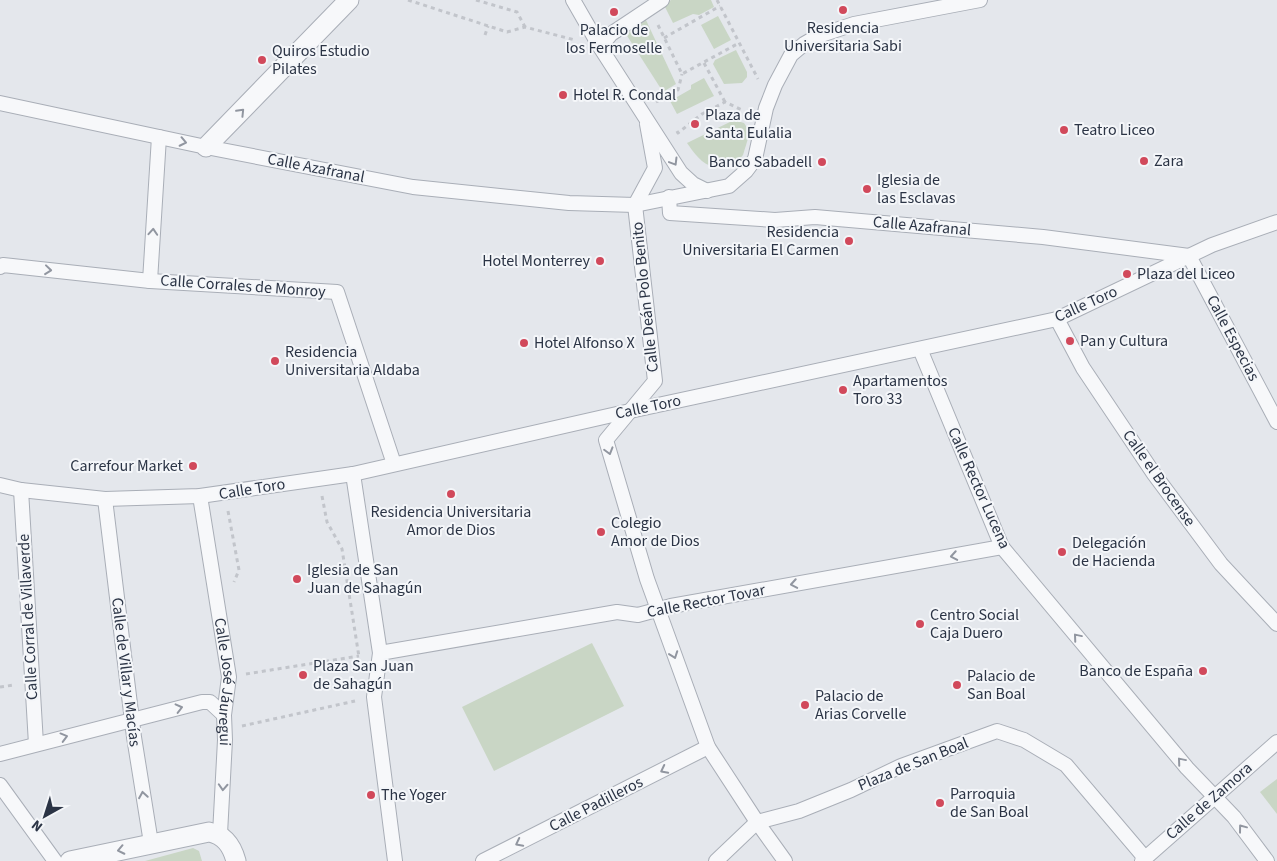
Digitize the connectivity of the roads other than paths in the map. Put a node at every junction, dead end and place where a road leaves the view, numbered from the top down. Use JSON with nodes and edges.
{"nodes":[{"id":1,"x":348,"y":0,"type":"edge"},
{"id":2,"x":573,"y":0,"type":"edge"},
{"id":3,"x":662,"y":0,"type":"edge"},
{"id":4,"x":980,"y":0,"type":"edge"},
{"id":5,"x":600,"y":47,"type":"junction"},
{"id":6,"x":0,"y":103,"type":"edge"},
{"id":7,"x":643,"y":113,"type":"junction"},
{"id":8,"x":159,"y":137,"type":"junction"},
{"id":9,"x":206,"y":147,"type":"junction"},
{"id":10,"x":708,"y":191,"type":"junction"},
{"id":11,"x":669,"y":197,"type":"junction"},
{"id":12,"x":635,"y":205,"type":"junction"},
{"id":13,"x":1277,"y":222,"type":"edge"},
{"id":14,"x":1189,"y":256,"type":"junction"},
{"id":15,"x":0,"y":267,"type":"edge"},
{"id":16,"x":150,"y":281,"type":"junction"},
{"id":17,"x":1057,"y":319,"type":"junction"},
{"id":18,"x":920,"y":349,"type":"junction"},
{"id":19,"x":630,"y":411,"type":"junction"},
{"id":20,"x":1277,"y":422,"type":"edge"},
{"id":21,"x":394,"y":464,"type":"junction"},
{"id":22,"x":352,"y":474,"type":"junction"},
{"id":23,"x":0,"y":484,"type":"edge"},
{"id":24,"x":21,"y":490,"type":"junction"},
{"id":25,"x":200,"y":496,"type":"junction"},
{"id":26,"x":105,"y":499,"type":"junction"},
{"id":27,"x":1002,"y":547,"type":"junction"},
{"id":28,"x":658,"y":609,"type":"junction"},
{"id":29,"x":1277,"y":624,"type":"edge"},
{"id":30,"x":380,"y":653,"type":"junction"},
{"id":31,"x":224,"y":715,"type":"junction"},
{"id":32,"x":132,"y":719,"type":"junction"},
{"id":33,"x":1277,"y":742,"type":"edge"},
{"id":34,"x":36,"y":744,"type":"junction"},
{"id":35,"x":708,"y":748,"type":"junction"},
{"id":36,"x":0,"y":754,"type":"edge"},
{"id":37,"x":0,"y":785,"type":"edge"},
{"id":38,"x":1214,"y":797,"type":"junction"},
{"id":39,"x":757,"y":822,"type":"junction"},
{"id":40,"x":220,"y":834,"type":"junction"},
{"id":41,"x":151,"y":843,"type":"junction"},
{"id":42,"x":1143,"y":859,"type":"edge"},
{"id":43,"x":55,"y":861,"type":"edge"},
{"id":44,"x":70,"y":861,"type":"edge"},
{"id":45,"x":236,"y":861,"type":"edge"},
{"id":46,"x":395,"y":861,"type":"edge"},
{"id":47,"x":483,"y":861,"type":"edge"},
{"id":48,"x":716,"y":861,"type":"edge"},
{"id":49,"x":785,"y":861,"type":"edge"},
{"id":50,"x":1267,"y":861,"type":"edge"}],
"edges":[{"from":9,"to":1,"type":"street","one_way":true},
{"from":2,"to":5,"type":"street"},
{"from":3,"to":5,"type":"street"},
{"from":4,"to":10,"type":"street"},
{"from":5,"to":7,"type":"street"},
{"from":6,"to":8,"type":"street","name":"Calle Azafranal"},
{"from":7,"to":10,"type":"street","one_way":true},
{"from":7,"to":12,"type":"street"},
{"from":8,"to":9,"type":"street","name":"Calle Azafranal","one_way":true},
{"from":16,"to":8,"type":"street","one_way":true},
{"from":9,"to":12,"type":"street","name":"Calle Azafranal"},
{"from":10,"to":11,"type":"street"},
{"from":11,"to":12,"type":"street"},
{"from":11,"to":14,"type":"street","name":"Calle Azafranal"},
{"from":12,"to":19,"type":"street","name":"Calle Deán Polo Benito"},
{"from":13,"to":14,"type":"street","name":"Calle Toro"},
{"from":14,"to":17,"type":"street","name":"Calle Toro"},
{"from":14,"to":20,"type":"street","name":"Calle Especias"},
{"from":15,"to":16,"type":"street","name":"Calle Corrales de Monroy","one_way":true},
{"from":16,"to":21,"type":"street","name":"Calle Corrales de Monroy"},
{"from":17,"to":18,"type":"street","name":"Calle Toro"},
{"from":17,"to":29,"type":"street","name":"Calle el Brocense"},
{"from":18,"to":19,"type":"street","name":"Calle Toro"},
{"from":18,"to":27,"type":"street","name":"Calle Rector Lucena"},
{"from":19,"to":21,"type":"street","name":"Calle Toro"},
{"from":19,"to":28,"type":"street","name":"Calle Deán Polo Benito","one_way":true},
{"from":21,"to":22,"type":"street","name":"Calle Toro"},
{"from":22,"to":25,"type":"street","name":"Calle Toro"},
{"from":22,"to":30,"type":"street"},
{"from":23,"to":24,"type":"street","name":"Calle Toro"},
{"from":24,"to":26,"type":"street","name":"Calle Toro"},
{"from":24,"to":34,"type":"street","name":"Calle Corral de Villaverde"},
{"from":25,"to":26,"type":"street","name":"Calle Toro"},
{"from":25,"to":31,"type":"street","name":"Calle José Jáuregui"},
{"from":26,"to":32,"type":"street","name":"Calle de Villar y Macías"},
{"from":27,"to":28,"type":"street","name":"Calle Rector Tovar","one_way":true},
{"from":38,"to":27,"type":"street","name":"Calle Rector Lucena","one_way":true},
{"from":28,"to":30,"type":"street","name":"Calle Rector Tovar"},
{"from":28,"to":35,"type":"street","one_way":true},
{"from":30,"to":46,"type":"street"},
{"from":32,"to":31,"type":"street","one_way":true},
{"from":31,"to":40,"type":"street","name":"Calle José Jáuregui","one_way":true},
{"from":34,"to":32,"type":"street","one_way":true},
{"from":41,"to":32,"type":"street","name":"Calle de Villar y Macías","one_way":true},
{"from":33,"to":38,"type":"street","name":"Calle de Zamora"},
{"from":34,"to":36,"type":"street"},
{"from":35,"to":39,"type":"street"},
{"from":35,"to":47,"type":"street","name":"Calle Padilleros","one_way":true},
{"from":37,"to":43,"type":"street"},
{"from":38,"to":42,"type":"street","name":"Calle de Zamora"},
{"from":50,"to":38,"type":"street","name":"Calle Rector Lucena","one_way":true},
{"from":39,"to":42,"type":"street","name":"Plaza de San Boal"},
{"from":39,"to":48,"type":"street"},
{"from":39,"to":49,"type":"street"},
{"from":40,"to":41,"type":"street"},
{"from":40,"to":45,"type":"street"},
{"from":41,"to":44,"type":"street","one_way":true}]}
